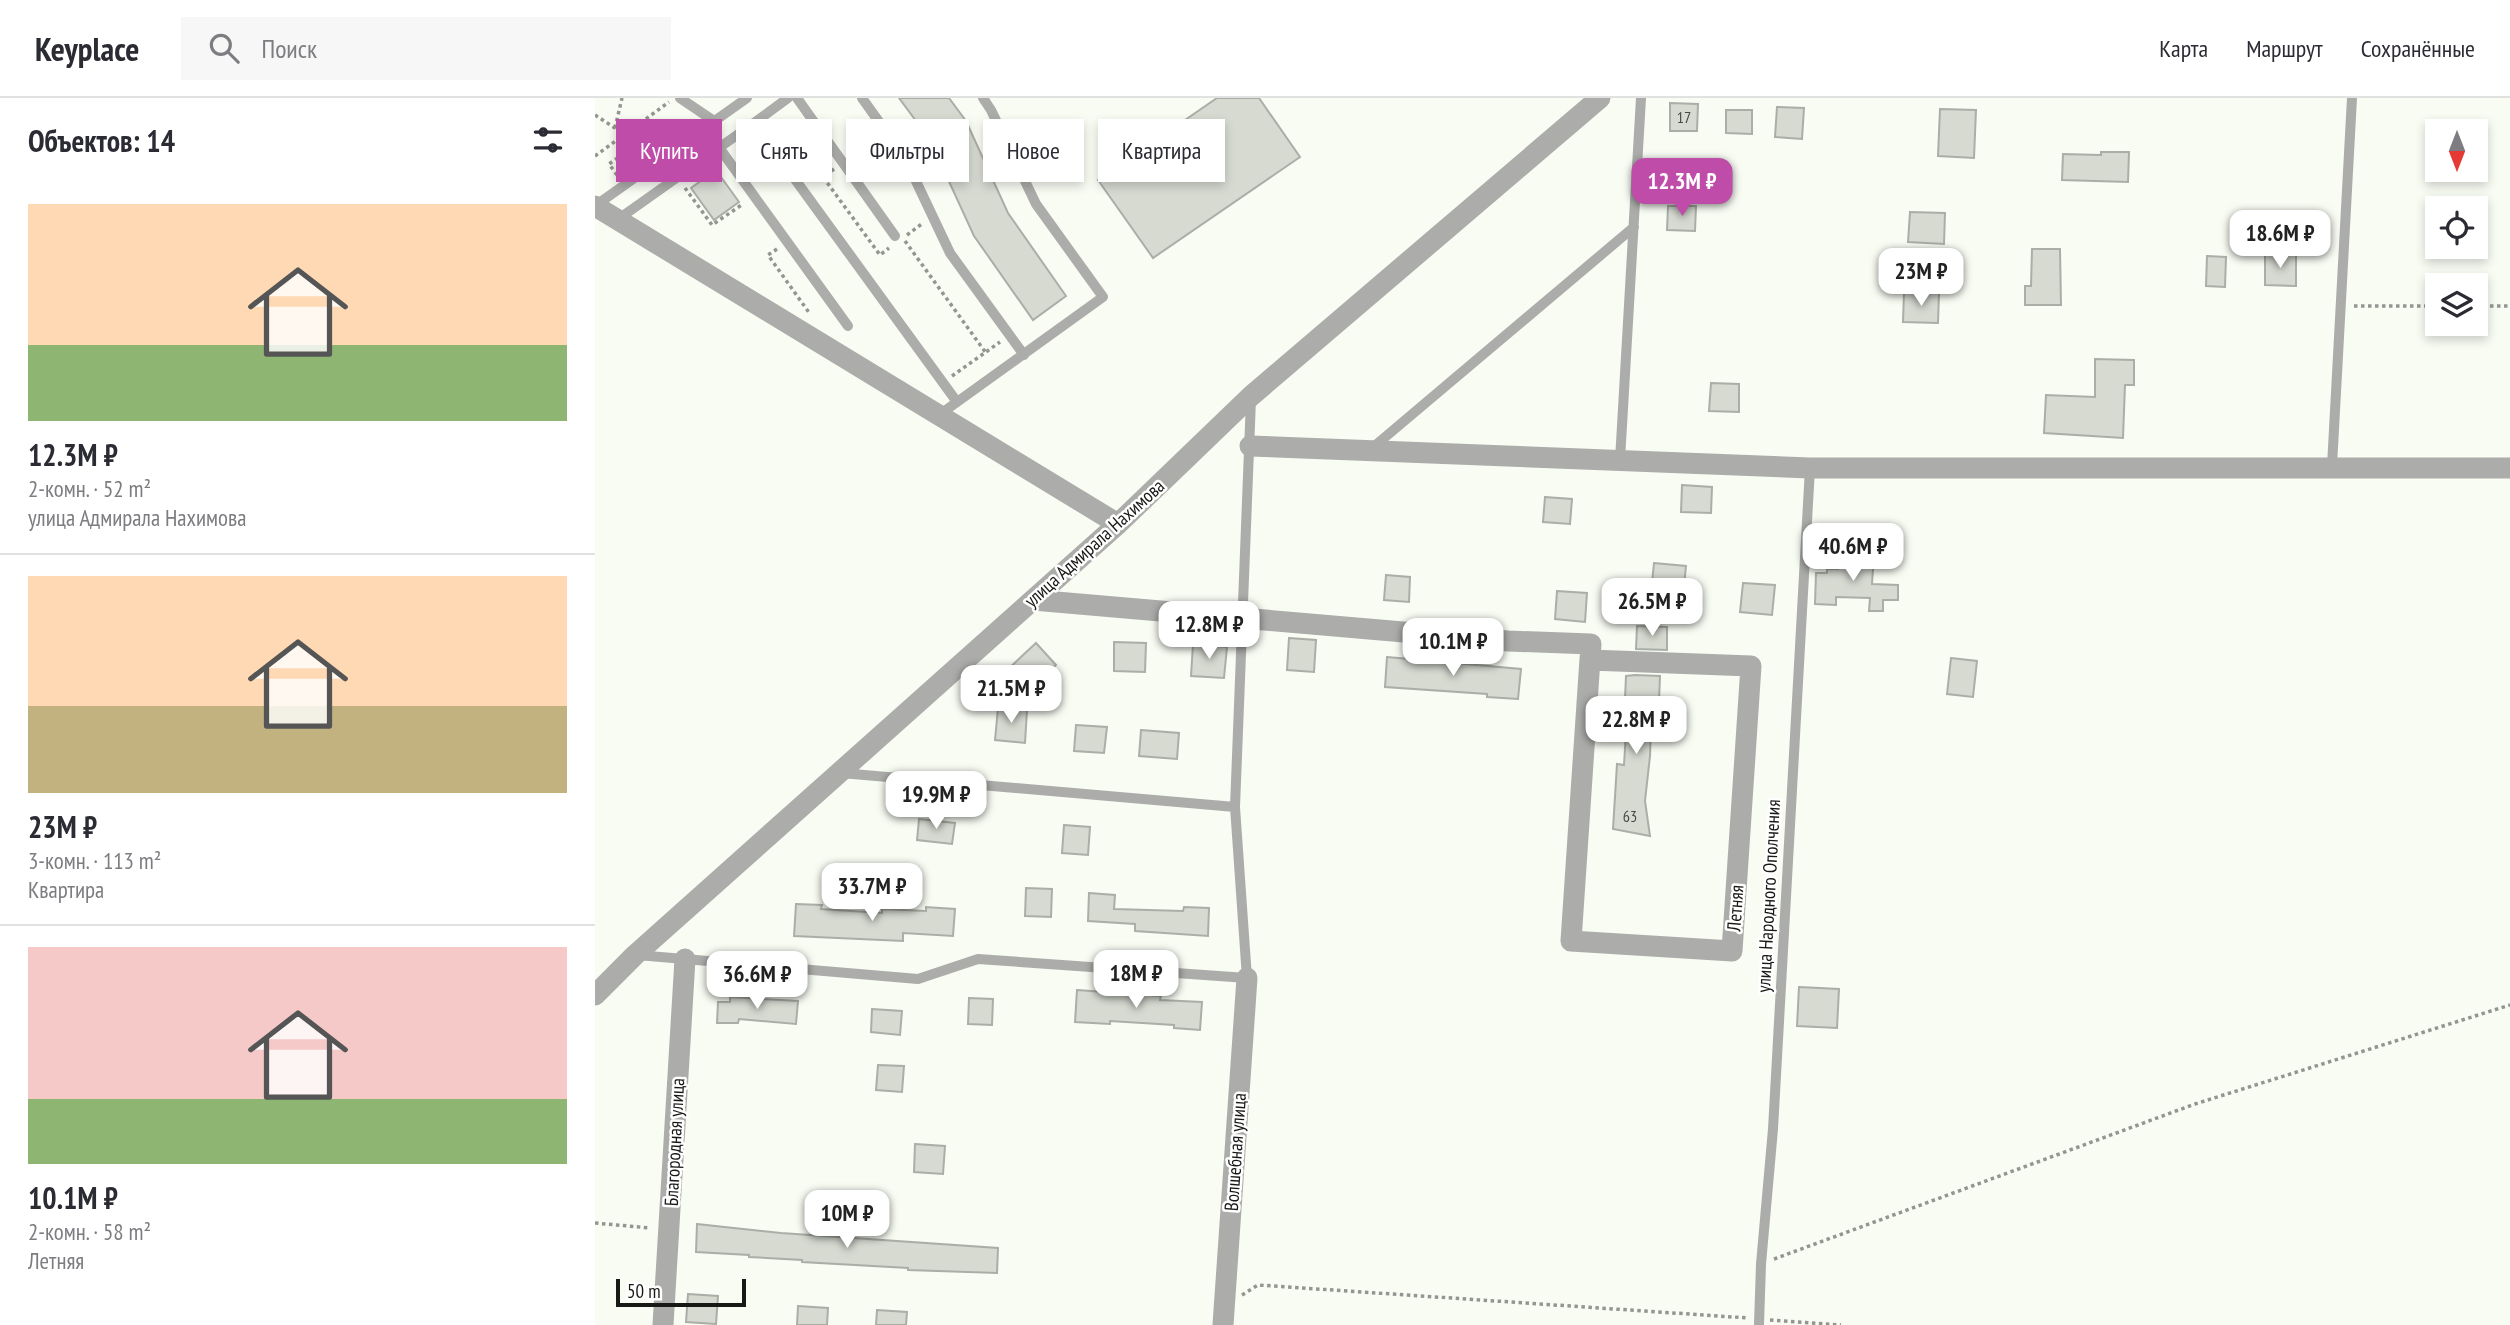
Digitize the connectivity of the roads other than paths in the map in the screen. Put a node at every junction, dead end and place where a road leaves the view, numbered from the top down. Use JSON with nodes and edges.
{"nodes":[{"id":1,"x":747,"y":98,"type":"edge"},
{"id":2,"x":788,"y":98,"type":"edge"},
{"id":3,"x":797,"y":98,"type":"edge"},
{"id":4,"x":862,"y":98,"type":"edge"},
{"id":5,"x":983,"y":98,"type":"edge"},
{"id":6,"x":1600,"y":98,"type":"edge"},
{"id":7,"x":1641,"y":98,"type":"edge"},
{"id":8,"x":2352,"y":98,"type":"edge"},
{"id":9,"x":675,"y":100,"type":"edge"},
{"id":10,"x":731,"y":102,"type":"edge"},
{"id":11,"x":701,"y":119,"type":"edge"},
{"id":12,"x":715,"y":119,"type":"edge"},
{"id":13,"x":758,"y":119,"type":"edge"},
{"id":14,"x":722,"y":152,"type":"edge"},
{"id":15,"x":629,"y":182,"type":"edge"},
{"id":16,"x":671,"y":182,"type":"edge"},
{"id":17,"x":797,"y":182,"type":"edge"},
{"id":18,"x":595,"y":206,"type":"edge"},
{"id":19,"x":617,"y":220,"type":"junction"},
{"id":20,"x":1634,"y":228,"type":"junction"},
{"id":21,"x":899,"y":237,"type":"road end"},
{"id":22,"x":848,"y":326,"type":"dead end"},
{"id":23,"x":1024,"y":355,"type":"junction"},
{"id":24,"x":1251,"y":396,"type":"junction"},
{"id":25,"x":957,"y":402,"type":"junction"},
{"id":26,"x":939,"y":415,"type":"junction"},
{"id":27,"x":1250,"y":446,"type":"junction"},
{"id":28,"x":1369,"y":450,"type":"junction"},
{"id":29,"x":1620,"y":460,"type":"junction"},
{"id":30,"x":2332,"y":466,"type":"junction"},
{"id":31,"x":1810,"y":468,"type":"junction"},
{"id":32,"x":2510,"y":468,"type":"edge"},
{"id":33,"x":1118,"y":524,"type":"junction"},
{"id":34,"x":1033,"y":600,"type":"junction"},
{"id":35,"x":1244,"y":618,"type":"junction"},
{"id":36,"x":1590,"y":660,"type":"junction"},
{"id":37,"x":838,"y":773,"type":"junction"},
{"id":38,"x":1235,"y":807,"type":"junction"},
{"id":39,"x":635,"y":955,"type":"junction"},
{"id":40,"x":685,"y":959,"type":"junction"},
{"id":41,"x":1247,"y":978,"type":"junction"},
{"id":42,"x":595,"y":995,"type":"edge"},
{"id":43,"x":1223,"y":1316,"type":"edge"},
{"id":44,"x":1759,"y":1322,"type":"edge"},
{"id":45,"x":663,"y":1325,"type":"edge"}],
"edges":[{"from":1,"to":10,"type":"lane"},
{"from":2,"to":13,"type":"lane"},
{"from":3,"to":21,"type":"lane"},
{"from":4,"to":23,"type":"lane"},
{"from":5,"to":23,"type":"lane"},
{"from":6,"to":24,"type":"street","name":"улица Адмирала Нахимова"},
{"from":7,"to":20,"type":"lane"},
{"from":8,"to":30,"type":"lane"},
{"from":9,"to":11,"type":"lane"},
{"from":10,"to":12,"type":"lane"},
{"from":14,"to":22,"type":"lane"},
{"from":15,"to":18,"type":"lane"},
{"from":16,"to":19,"type":"lane"},
{"from":17,"to":25,"type":"lane"},
{"from":18,"to":19,"type":"street"},
{"from":19,"to":26,"type":"street"},
{"from":20,"to":28,"type":"lane"},
{"from":20,"to":29,"type":"lane"},
{"from":23,"to":25,"type":"lane"},
{"from":24,"to":27,"type":"lane"},
{"from":24,"to":33,"type":"street","name":"улица Адмирала Нахимова"},
{"from":25,"to":26,"type":"lane"},
{"from":26,"to":33,"type":"street"},
{"from":27,"to":28,"type":"street"},
{"from":27,"to":35,"type":"lane"},
{"from":28,"to":29,"type":"street"},
{"from":29,"to":31,"type":"street"},
{"from":30,"to":31,"type":"street"},
{"from":30,"to":32,"type":"street"},
{"from":31,"to":44,"type":"lane","name":"улица Народного Ополчения"},
{"from":33,"to":34,"type":"street","name":"улица Адмирала Нахимова"},
{"from":34,"to":35,"type":"street"},
{"from":34,"to":37,"type":"street","name":"улица Адмирала Нахимова"},
{"from":35,"to":36,"type":"street"},
{"from":35,"to":38,"type":"lane"},
{"from":36,"to":36,"type":"street","name":"Летняя"},
{"from":37,"to":38,"type":"lane"},
{"from":37,"to":39,"type":"street","name":"улица Адмирала Нахимова"},
{"from":38,"to":41,"type":"lane"},
{"from":39,"to":40,"type":"lane"},
{"from":39,"to":42,"type":"street","name":"улица Адмирала Нахимова"},
{"from":40,"to":41,"type":"lane"},
{"from":40,"to":45,"type":"street","name":"Благородная улица"},
{"from":41,"to":43,"type":"street","name":"Волшебная улица"}]}
